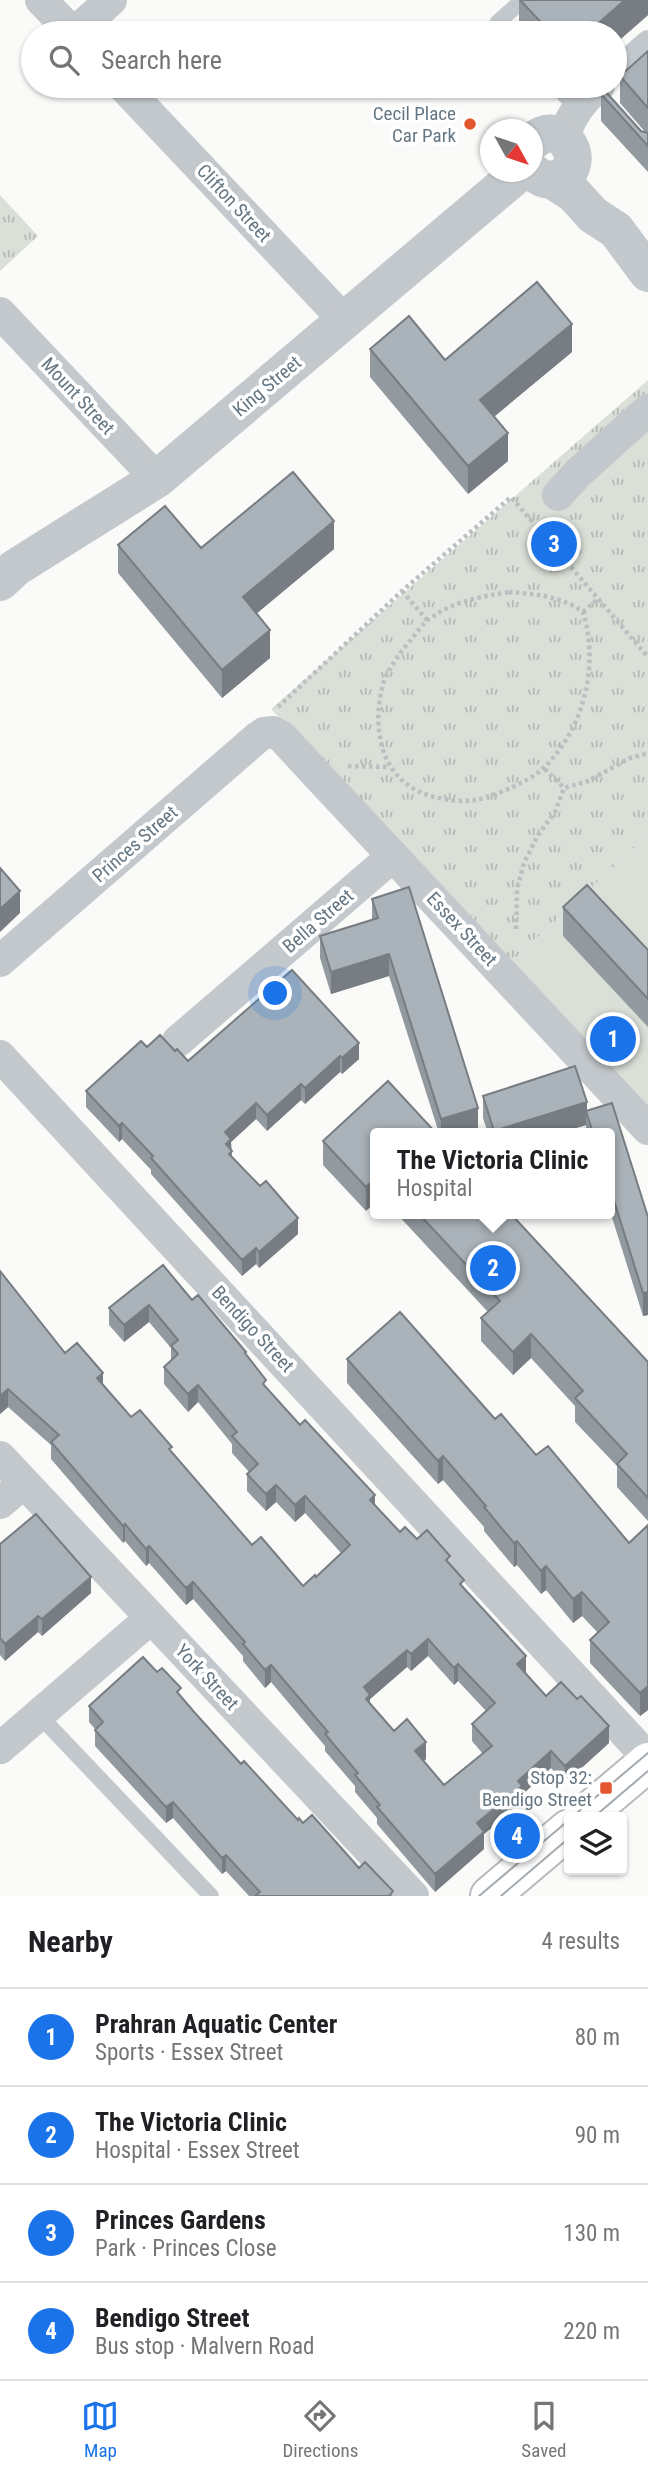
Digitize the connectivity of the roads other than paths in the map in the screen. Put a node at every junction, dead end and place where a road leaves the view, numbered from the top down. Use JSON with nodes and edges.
{"nodes":[{"id":1,"x":41,"y":0,"type":"edge"},
{"id":2,"x":111,"y":0,"type":"edge"},
{"id":3,"x":523,"y":0,"type":"edge"},
{"id":4,"x":61,"y":21,"type":"edge"},
{"id":5,"x":87,"y":21,"type":"edge"},
{"id":6,"x":499,"y":21,"type":"edge"},
{"id":7,"x":648,"y":42,"type":"edge"},
{"id":8,"x":627,"y":63,"type":"edge"},
{"id":9,"x":134,"y":98,"type":"edge"},
{"id":10,"x":593,"y":98,"type":"edge"},
{"id":11,"x":571,"y":120,"type":"edge"},
{"id":12,"x":648,"y":274,"type":"edge"},
{"id":13,"x":0,"y":313,"type":"edge"},
{"id":14,"x":345,"y":321,"type":"junction"},
{"id":15,"x":648,"y":410,"type":"edge"},
{"id":16,"x":157,"y":479,"type":"junction"},
{"id":17,"x":558,"y":495,"type":"dead end"},
{"id":18,"x":5,"y":567,"type":"edge"},
{"id":19,"x":273,"y":732,"type":"joint"},
{"id":20,"x":393,"y":856,"type":"junction"},
{"id":21,"x":0,"y":961,"type":"edge"},
{"id":22,"x":178,"y":1041,"type":"dead end"},
{"id":23,"x":0,"y":1056,"type":"edge"},
{"id":24,"x":648,"y":1129,"type":"edge"},
{"id":25,"x":0,"y":1457,"type":"edge"},
{"id":26,"x":24,"y":1483,"type":"junction"},
{"id":27,"x":0,"y":1503,"type":"edge"},
{"id":28,"x":151,"y":1618,"type":"junction"},
{"id":29,"x":39,"y":1715,"type":"junction"},
{"id":30,"x":0,"y":1748,"type":"edge"},
{"id":31,"x":648,"y":1760,"type":"edge"},
{"id":32,"x":589,"y":1812,"type":"edge"},
{"id":33,"x":564,"y":1833,"type":"edge"},
{"id":34,"x":211,"y":1896,"type":"edge"},
{"id":35,"x":413,"y":1896,"type":"edge"},
{"id":36,"x":490,"y":1896,"type":"edge"}],
"edges":[{"from":1,"to":4,"type":"street"},
{"from":2,"to":5,"type":"street"},
{"from":3,"to":6,"type":"lane"},
{"from":7,"to":8,"type":"street","name":"King Street"},
{"from":9,"to":14,"type":"street","name":"Clifton Street"},
{"from":10,"to":11,"type":"street","name":"King Street"},
{"from":11,"to":12,"type":"street"},
{"from":11,"to":14,"type":"street","name":"King Street"},
{"from":13,"to":16,"type":"street","name":"Mount Street"},
{"from":14,"to":16,"type":"street","name":"King Street"},
{"from":15,"to":17,"type":"street"},
{"from":16,"to":18,"type":"street","name":"King Street"},
{"from":19,"to":20,"type":"street","name":"Essex Street"},
{"from":19,"to":21,"type":"street","name":"Princes Street"},
{"from":20,"to":22,"type":"street","name":"Bella Street"},
{"from":20,"to":24,"type":"street","name":"Essex Street"},
{"from":23,"to":31,"type":"street","name":"Bendigo Street"},
{"from":25,"to":26,"type":"street","name":"York Street"},
{"from":26,"to":27,"type":"street"},
{"from":26,"to":28,"type":"street","name":"York Street"},
{"from":28,"to":29,"type":"street"},
{"from":28,"to":35,"type":"street","name":"York Street"},
{"from":29,"to":30,"type":"street"},
{"from":29,"to":34,"type":"lane"},
{"from":31,"to":32,"type":"main road"},
{"from":33,"to":36,"type":"main road"}]}
